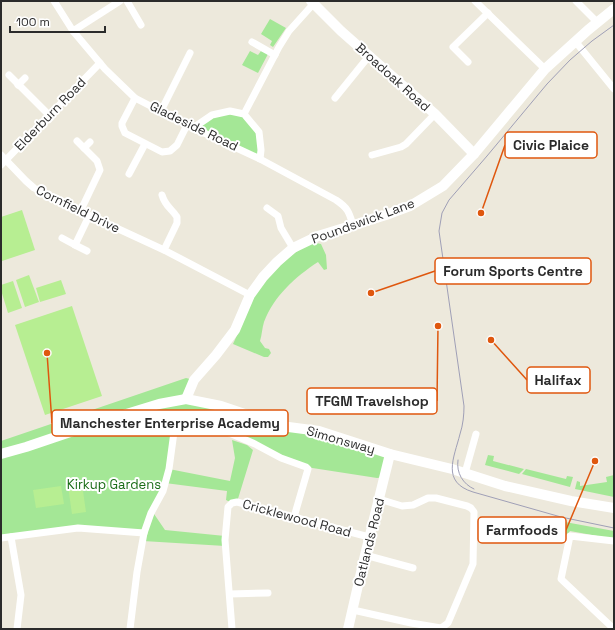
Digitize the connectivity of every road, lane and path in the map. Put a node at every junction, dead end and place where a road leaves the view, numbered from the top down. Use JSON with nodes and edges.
{"nodes":[{"id":1,"x":54,"y":1,"type":"edge"},
{"id":2,"x":120,"y":1,"type":"edge"},
{"id":3,"x":127,"y":1,"type":"edge"},
{"id":4,"x":475,"y":1,"type":"edge"},
{"id":5,"x":576,"y":1,"type":"edge"},
{"id":6,"x":314,"y":2,"type":"edge"},
{"id":7,"x":614,"y":9,"type":"edge"},
{"id":8,"x":488,"y":13,"type":"junction"},
{"id":9,"x":597,"y":22,"type":"junction"},
{"id":10,"x":141,"y":25,"type":"dead end"},
{"id":11,"x":73,"y":31,"type":"junction"},
{"id":12,"x":575,"y":41,"type":"junction"},
{"id":13,"x":252,"y":42,"type":"dead end"},
{"id":14,"x":190,"y":53,"type":"dead end"},
{"id":15,"x":275,"y":55,"type":"junction"},
{"id":16,"x":370,"y":56,"type":"junction"},
{"id":17,"x":468,"y":62,"type":"dead end"},
{"id":18,"x":100,"y":63,"type":"junction"},
{"id":19,"x":545,"y":69,"type":"junction"},
{"id":20,"x":9,"y":75,"type":"dead end"},
{"id":21,"x":25,"y":78,"type":"dead end"},
{"id":22,"x":18,"y":85,"type":"junction"},
{"id":23,"x":614,"y":89,"type":"edge"},
{"id":24,"x":135,"y":98,"type":"junction"},
{"id":25,"x":335,"y":98,"type":"dead end"},
{"id":26,"x":161,"y":111,"type":"junction"},
{"id":27,"x":244,"y":114,"type":"junction"},
{"id":28,"x":435,"y":114,"type":"junction"},
{"id":29,"x":49,"y":115,"type":"junction"},
{"id":30,"x":190,"y":126,"type":"junction"},
{"id":31,"x":76,"y":141,"type":"dead end"},
{"id":32,"x":90,"y":142,"type":"dead end"},
{"id":33,"x":145,"y":144,"type":"junction"},
{"id":34,"x":84,"y":148,"type":"junction"},
{"id":35,"x":474,"y":154,"type":"junction"},
{"id":36,"x":372,"y":155,"type":"dead end"},
{"id":37,"x":260,"y":159,"type":"junction"},
{"id":38,"x":3,"y":160,"type":"edge"},
{"id":39,"x":129,"y":174,"type":"dead end"},
{"id":40,"x":162,"y":195,"type":"dead end"},
{"id":41,"x":267,"y":208,"type":"dead end"},
{"id":42,"x":80,"y":212,"type":"junction"},
{"id":43,"x":89,"y":216,"type":"junction"},
{"id":44,"x":353,"y":225,"type":"junction"},
{"id":45,"x":62,"y":238,"type":"dead end"},
{"id":46,"x":75,"y":245,"type":"junction"},
{"id":47,"x":293,"y":248,"type":"junction"},
{"id":48,"x":164,"y":250,"type":"junction"},
{"id":49,"x":87,"y":251,"type":"dead end"},
{"id":50,"x":250,"y":295,"type":"junction"},
{"id":51,"x":186,"y":398,"type":"junction"},
{"id":52,"x":476,"y":434,"type":"dead end"},
{"id":53,"x":1,"y":454,"type":"edge"},
{"id":54,"x":390,"y":454,"type":"junction"},
{"id":55,"x":465,"y":473,"type":"junction"},
{"id":56,"x":379,"y":499,"type":"junction"},
{"id":57,"x":614,"y":508,"type":"edge"},
{"id":58,"x":294,"y":517,"type":"junction"},
{"id":59,"x":144,"y":533,"type":"junction"},
{"id":60,"x":11,"y":537,"type":"junction"},
{"id":61,"x":369,"y":537,"type":"junction"},
{"id":62,"x":1,"y":538,"type":"edge"},
{"id":63,"x":614,"y":542,"type":"edge"},
{"id":64,"x":365,"y":555,"type":"junction"},
{"id":65,"x":413,"y":568,"type":"dead end"},
{"id":66,"x":268,"y":593,"type":"dead end"},
{"id":67,"x":230,"y":594,"type":"junction"},
{"id":68,"x":353,"y":610,"type":"junction"},
{"id":69,"x":410,"y":626,"type":"edge"},
{"id":70,"x":17,"y":629,"type":"edge"},
{"id":71,"x":130,"y":629,"type":"edge"},
{"id":72,"x":232,"y":629,"type":"edge"},
{"id":73,"x":348,"y":629,"type":"edge"},
{"id":74,"x":614,"y":629,"type":"edge"}],
"edges":[{"from":1,"to":11,"type":"street","name":"Gladeside Road"},
{"from":2,"to":11,"type":"street"},
{"from":3,"to":10,"type":"street"},
{"from":4,"to":8,"type":"street"},
{"from":5,"to":9,"type":"street"},
{"from":6,"to":15,"type":"street"},
{"from":6,"to":16,"type":"street","name":"Broadoak Road"},
{"from":7,"to":9,"type":"street","name":"Poundswick Lane"},
{"from":8,"to":17,"type":"street"},
{"from":8,"to":19,"type":"street"},
{"from":9,"to":12,"type":"street","name":"Poundswick Lane"},
{"from":11,"to":18,"type":"street","name":"Gladeside Road"},
{"from":12,"to":19,"type":"street","name":"Poundswick Lane"},
{"from":12,"to":23,"type":"street"},
{"from":13,"to":15,"type":"street"},
{"from":14,"to":26,"type":"street"},
{"from":15,"to":27,"type":"street"},
{"from":16,"to":25,"type":"street"},
{"from":16,"to":28,"type":"street","name":"Broadoak Road"},
{"from":18,"to":24,"type":"street","name":"Gladeside Road"},
{"from":18,"to":29,"type":"street","name":"Elderburn Road"},
{"from":19,"to":35,"type":"street","name":"Poundswick Lane"},
{"from":20,"to":22,"type":"street"},
{"from":21,"to":22,"type":"street"},
{"from":22,"to":29,"type":"street"},
{"from":24,"to":26,"type":"street","name":"Gladeside Road"},
{"from":24,"to":33,"type":"street"},
{"from":26,"to":30,"type":"street","name":"Gladeside Road"},
{"from":27,"to":30,"type":"street"},
{"from":27,"to":37,"type":"street"},
{"from":28,"to":35,"type":"street","name":"Broadoak Road"},
{"from":28,"to":36,"type":"street"},
{"from":29,"to":38,"type":"street","name":"Elderburn Road"},
{"from":30,"to":33,"type":"street"},
{"from":30,"to":37,"type":"street","name":"Gladeside Road"},
{"from":31,"to":34,"type":"street"},
{"from":32,"to":34,"type":"street"},
{"from":33,"to":39,"type":"street"},
{"from":34,"to":42,"type":"street"},
{"from":35,"to":44,"type":"street","name":"Poundswick Lane"},
{"from":37,"to":44,"type":"street","name":"Gladeside Road"},
{"from":38,"to":42,"type":"street","name":"Cornfield Drive"},
{"from":40,"to":48,"type":"street"},
{"from":41,"to":47,"type":"street"},
{"from":42,"to":43,"type":"street","name":"Cornfield Drive"},
{"from":43,"to":46,"type":"street"},
{"from":43,"to":48,"type":"street","name":"Cornfield Drive"},
{"from":44,"to":47,"type":"street","name":"Poundswick Lane"},
{"from":45,"to":46,"type":"street"},
{"from":46,"to":49,"type":"street"},
{"from":47,"to":50,"type":"street","name":"Poundswick Lane"},
{"from":48,"to":50,"type":"street","name":"Cornfield Drive"},
{"from":50,"to":51,"type":"street","name":"Poundswick Lane"},
{"from":51,"to":53,"type":"street","name":"Simonsway"},
{"from":51,"to":54,"type":"street","name":"Simonsway"},
{"from":52,"to":55,"type":"street"},
{"from":54,"to":55,"type":"street","name":"Simonsway"},
{"from":54,"to":56,"type":"street","name":"Oatlands Road"},
{"from":55,"to":57,"type":"street","name":"Simonsway"},
{"from":56,"to":61,"type":"street","name":"Oatlands Road"},
{"from":56,"to":69,"type":"street"},
{"from":58,"to":59,"type":"street"},
{"from":58,"to":61,"type":"street","name":"Cricklewood Road"},
{"from":58,"to":67,"type":"street","name":"Cricklewood Road"},
{"from":59,"to":60,"type":"street"},
{"from":59,"to":71,"type":"street"},
{"from":60,"to":62,"type":"street"},
{"from":60,"to":70,"type":"street"},
{"from":61,"to":64,"type":"street","name":"Oatlands Road"},
{"from":63,"to":74,"type":"street"},
{"from":64,"to":65,"type":"street"},
{"from":64,"to":68,"type":"street","name":"Oatlands Road"},
{"from":66,"to":67,"type":"street"},
{"from":67,"to":72,"type":"street","name":"Cricklewood Road"},
{"from":68,"to":69,"type":"street"},
{"from":68,"to":73,"type":"street","name":"Oatlands Road"}]}
